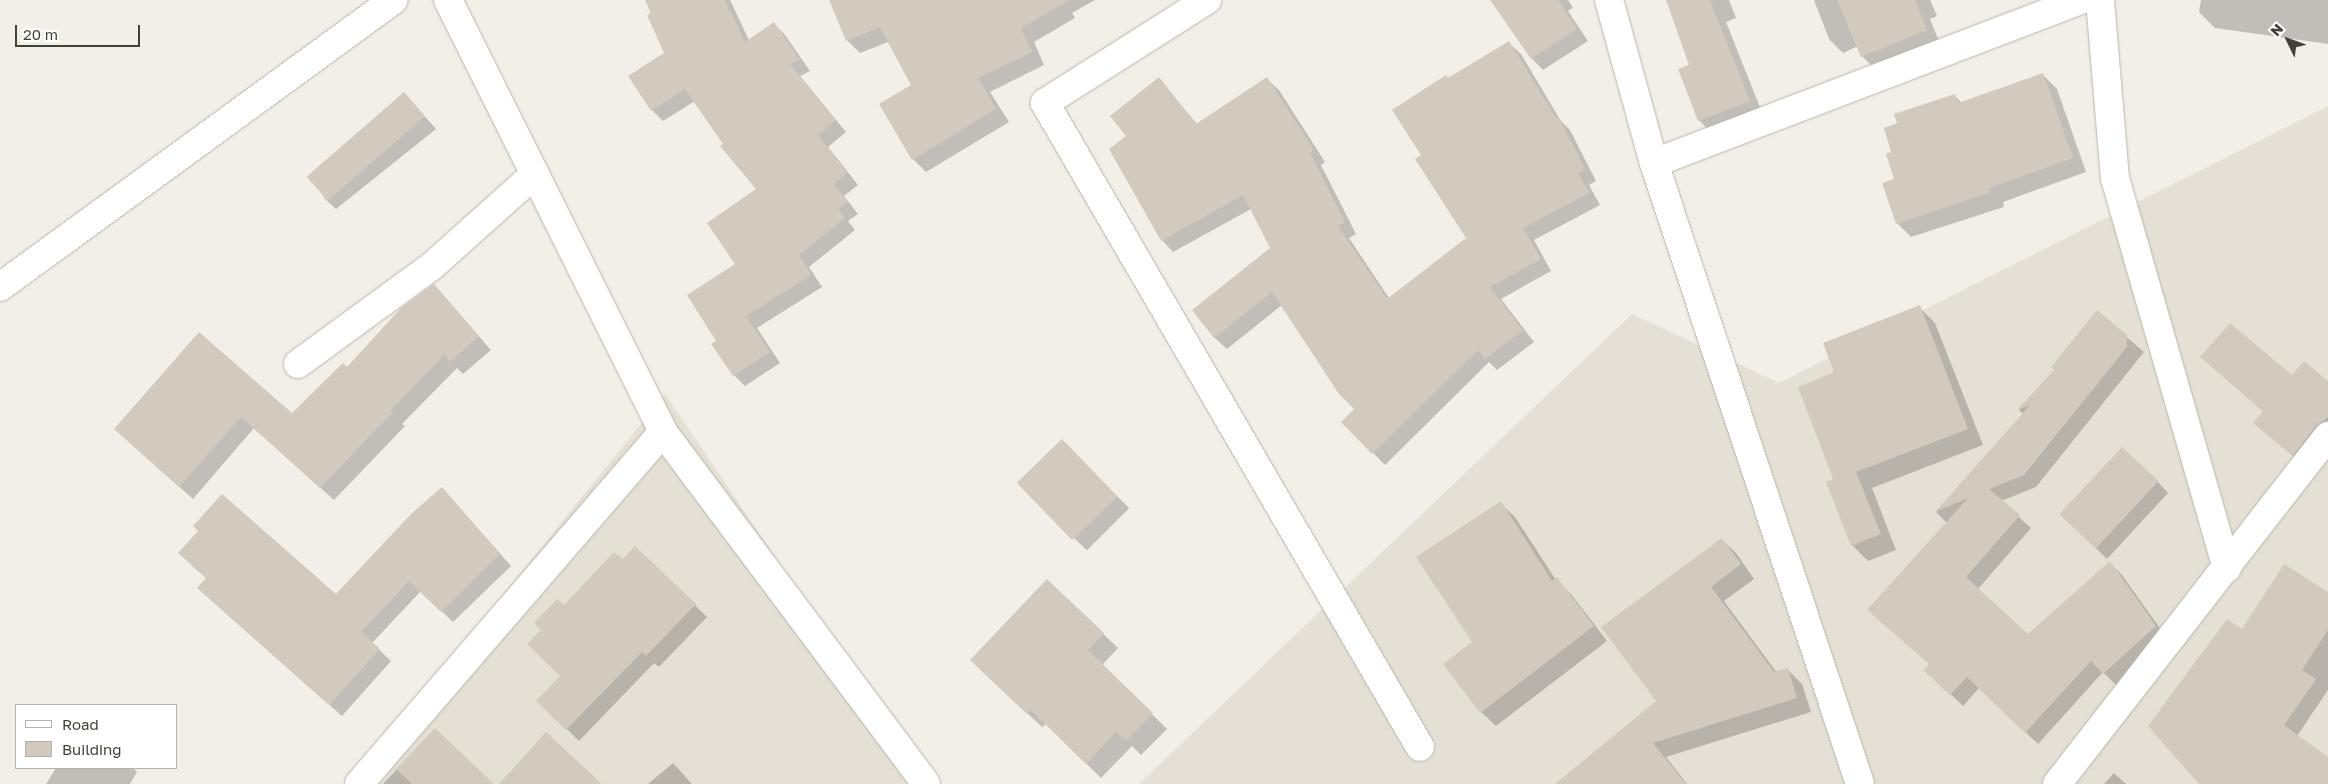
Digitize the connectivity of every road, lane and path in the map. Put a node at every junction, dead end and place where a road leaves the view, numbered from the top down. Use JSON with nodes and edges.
{"nodes":[{"id":1,"x":394,"y":0,"type":"edge"},
{"id":2,"x":448,"y":0,"type":"edge"},
{"id":3,"x":1207,"y":0,"type":"edge"},
{"id":4,"x":1609,"y":0,"type":"edge"},
{"id":5,"x":2081,"y":0,"type":"edge"},
{"id":6,"x":2100,"y":0,"type":"edge"},
{"id":7,"x":1654,"y":162,"type":"junction"},
{"id":8,"x":535,"y":174,"type":"junction"},
{"id":9,"x":0,"y":287,"type":"edge"},
{"id":10,"x":298,"y":364,"type":"dead end"},
{"id":11,"x":663,"y":432,"type":"junction"},
{"id":12,"x":2328,"y":436,"type":"edge"},
{"id":13,"x":2227,"y":568,"type":"junction"},
{"id":14,"x":1420,"y":747,"type":"dead end"},
{"id":15,"x":916,"y":780,"type":"edge"},
{"id":16,"x":359,"y":784,"type":"edge"},
{"id":17,"x":1860,"y":784,"type":"edge"},
{"id":18,"x":2057,"y":784,"type":"edge"}],
"edges":[{"from":1,"to":9,"type":"street"},
{"from":2,"to":8,"type":"street"},
{"from":3,"to":14,"type":"street"},
{"from":4,"to":7,"type":"street"},
{"from":5,"to":7,"type":"street"},
{"from":6,"to":13,"type":"street"},
{"from":7,"to":17,"type":"street"},
{"from":8,"to":10,"type":"street"},
{"from":8,"to":11,"type":"street"},
{"from":11,"to":15,"type":"street"},
{"from":11,"to":16,"type":"street"},
{"from":12,"to":13,"type":"street"},
{"from":13,"to":18,"type":"street"}]}
